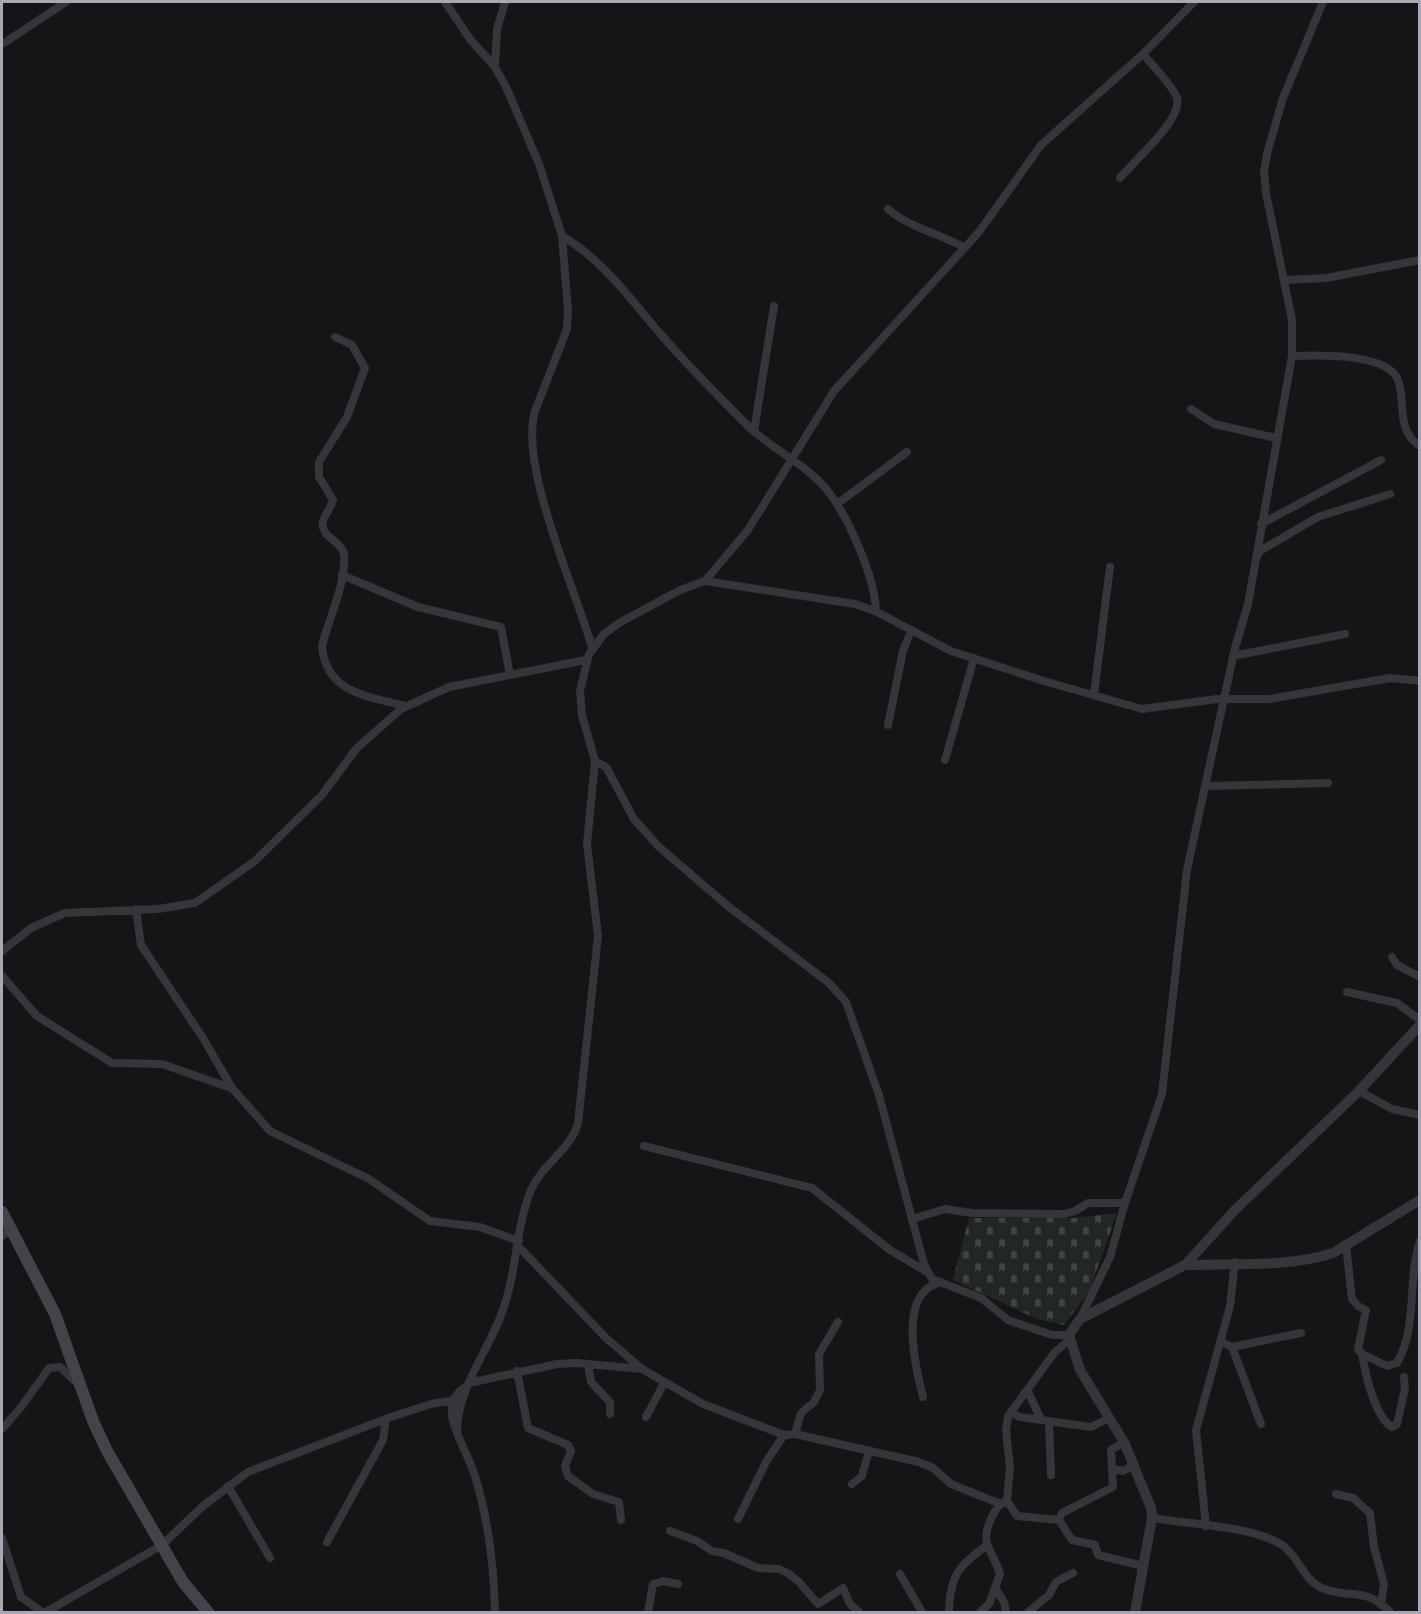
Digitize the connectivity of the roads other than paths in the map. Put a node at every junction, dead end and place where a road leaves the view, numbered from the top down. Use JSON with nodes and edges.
{"nodes":[{"id":1,"x":66,"y":2,"type":"edge"},
{"id":2,"x":445,"y":2,"type":"edge"},
{"id":3,"x":505,"y":2,"type":"edge"},
{"id":4,"x":1194,"y":2,"type":"edge"},
{"id":5,"x":1323,"y":2,"type":"edge"},
{"id":6,"x":4,"y":43,"type":"dead end"},
{"id":7,"x":1143,"y":54,"type":"junction"},
{"id":8,"x":495,"y":67,"type":"junction"},
{"id":9,"x":1120,"y":178,"type":"dead end"},
{"id":10,"x":888,"y":209,"type":"dead end"},
{"id":11,"x":562,"y":236,"type":"junction"},
{"id":12,"x":965,"y":248,"type":"junction"},
{"id":13,"x":1419,"y":260,"type":"edge"},
{"id":14,"x":1285,"y":280,"type":"junction"},
{"id":15,"x":774,"y":306,"type":"dead end"},
{"id":16,"x":335,"y":337,"type":"dead end"},
{"id":17,"x":1292,"y":356,"type":"junction"},
{"id":18,"x":1191,"y":409,"type":"dead end"},
{"id":19,"x":754,"y":431,"type":"junction"},
{"id":20,"x":1276,"y":438,"type":"junction"},
{"id":21,"x":1419,"y":446,"type":"edge"},
{"id":22,"x":907,"y":452,"type":"dead end"},
{"id":23,"x":791,"y":460,"type":"junction"},
{"id":24,"x":1381,"y":460,"type":"dead end"},
{"id":25,"x":1390,"y":494,"type":"dead end"},
{"id":26,"x":837,"y":504,"type":"junction"},
{"id":27,"x":1261,"y":524,"type":"junction"},
{"id":28,"x":1254,"y":561,"type":"junction"},
{"id":29,"x":1110,"y":567,"type":"dead end"},
{"id":30,"x":342,"y":575,"type":"junction"},
{"id":31,"x":705,"y":581,"type":"junction"},
{"id":32,"x":876,"y":611,"type":"junction"},
{"id":33,"x":911,"y":631,"type":"junction"},
{"id":34,"x":1345,"y":634,"type":"dead end"},
{"id":35,"x":592,"y":648,"type":"junction"},
{"id":36,"x":1233,"y":656,"type":"junction"},
{"id":37,"x":974,"y":658,"type":"junction"},
{"id":38,"x":586,"y":660,"type":"junction"},
{"id":39,"x":510,"y":675,"type":"junction"},
{"id":40,"x":1419,"y":681,"type":"edge"},
{"id":41,"x":1094,"y":695,"type":"junction"},
{"id":42,"x":1226,"y":699,"type":"junction"},
{"id":43,"x":405,"y":706,"type":"junction"},
{"id":44,"x":888,"y":724,"type":"dead end"},
{"id":45,"x":945,"y":760,"type":"dead end"},
{"id":46,"x":595,"y":761,"type":"junction"},
{"id":47,"x":1328,"y":783,"type":"dead end"},
{"id":48,"x":1206,"y":786,"type":"junction"},
{"id":49,"x":136,"y":909,"type":"junction"},
{"id":50,"x":2,"y":951,"type":"edge"},
{"id":51,"x":1392,"y":957,"type":"dead end"},
{"id":52,"x":2,"y":976,"type":"edge"},
{"id":53,"x":1419,"y":977,"type":"edge"},
{"id":54,"x":1347,"y":992,"type":"dead end"},
{"id":55,"x":1419,"y":1020,"type":"edge"},
{"id":56,"x":1419,"y":1025,"type":"edge"},
{"id":57,"x":232,"y":1088,"type":"junction"},
{"id":58,"x":1359,"y":1091,"type":"junction"},
{"id":59,"x":1419,"y":1115,"type":"edge"},
{"id":60,"x":644,"y":1146,"type":"dead end"},
{"id":61,"x":1419,"y":1200,"type":"edge"},
{"id":62,"x":1125,"y":1203,"type":"junction"},
{"id":63,"x":2,"y":1212,"type":"edge"},
{"id":64,"x":912,"y":1219,"type":"junction"},
{"id":65,"x":7,"y":1233,"type":"edge"},
{"id":66,"x":1419,"y":1241,"type":"edge"},
{"id":67,"x":518,"y":1244,"type":"junction"},
{"id":68,"x":1346,"y":1245,"type":"junction"},
{"id":69,"x":1235,"y":1262,"type":"junction"},
{"id":70,"x":1185,"y":1265,"type":"junction"},
{"id":71,"x":927,"y":1272,"type":"junction"},
{"id":72,"x":941,"y":1282,"type":"junction"},
{"id":73,"x":1080,"y":1319,"type":"junction"},
{"id":74,"x":838,"y":1322,"type":"dead end"},
{"id":75,"x":1301,"y":1333,"type":"dead end"},
{"id":76,"x":1069,"y":1338,"type":"junction"},
{"id":77,"x":1220,"y":1341,"type":"junction"},
{"id":78,"x":1232,"y":1347,"type":"junction"},
{"id":79,"x":1362,"y":1354,"type":"junction"},
{"id":80,"x":588,"y":1364,"type":"junction"},
{"id":81,"x":642,"y":1369,"type":"junction"},
{"id":82,"x":517,"y":1371,"type":"junction"},
{"id":83,"x":1404,"y":1377,"type":"dead end"},
{"id":84,"x":664,"y":1383,"type":"junction"},
{"id":85,"x":468,"y":1384,"type":"junction"},
{"id":86,"x":80,"y":1386,"type":"junction"},
{"id":87,"x":1028,"y":1391,"type":"junction"},
{"id":88,"x":923,"y":1397,"type":"dead end"},
{"id":89,"x":458,"y":1399,"type":"junction"},
{"id":90,"x":1011,"y":1413,"type":"junction"},
{"id":91,"x":610,"y":1414,"type":"dead end"},
{"id":92,"x":646,"y":1417,"type":"dead end"},
{"id":93,"x":1109,"y":1418,"type":"junction"},
{"id":94,"x":386,"y":1419,"type":"junction"},
{"id":95,"x":1045,"y":1421,"type":"junction"},
{"id":96,"x":1262,"y":1424,"type":"dead end"},
{"id":97,"x":2,"y":1429,"type":"edge"},
{"id":98,"x":795,"y":1434,"type":"junction"},
{"id":99,"x":784,"y":1435,"type":"junction"},
{"id":100,"x":1124,"y":1442,"type":"junction"},
{"id":101,"x":869,"y":1451,"type":"junction"},
{"id":102,"x":1134,"y":1465,"type":"junction"},
{"id":103,"x":1113,"y":1469,"type":"junction"},
{"id":104,"x":1051,"y":1475,"type":"dead end"},
{"id":105,"x":852,"y":1484,"type":"dead end"},
{"id":106,"x":228,"y":1486,"type":"junction"},
{"id":107,"x":1336,"y":1494,"type":"dead end"},
{"id":108,"x":1004,"y":1502,"type":"junction"},
{"id":109,"x":1152,"y":1518,"type":"junction"},
{"id":110,"x":738,"y":1519,"type":"dead end"},
{"id":111,"x":621,"y":1520,"type":"dead end"},
{"id":112,"x":1059,"y":1520,"type":"junction"},
{"id":113,"x":1206,"y":1526,"type":"junction"},
{"id":114,"x":670,"y":1531,"type":"dead end"},
{"id":115,"x":2,"y":1538,"type":"edge"},
{"id":116,"x":327,"y":1542,"type":"dead end"},
{"id":117,"x":162,"y":1545,"type":"junction"},
{"id":118,"x":986,"y":1546,"type":"junction"},
{"id":119,"x":270,"y":1558,"type":"dead end"},
{"id":120,"x":1143,"y":1566,"type":"junction"},
{"id":121,"x":1073,"y":1573,"type":"dead end"},
{"id":122,"x":900,"y":1574,"type":"dead end"},
{"id":123,"x":678,"y":1584,"type":"dead end"},
{"id":124,"x":996,"y":1589,"type":"junction"},
{"id":125,"x":1381,"y":1605,"type":"junction"},
{"id":126,"x":44,"y":1612,"type":"edge"},
{"id":127,"x":208,"y":1612,"type":"edge"},
{"id":128,"x":495,"y":1612,"type":"edge"},
{"id":129,"x":648,"y":1612,"type":"edge"},
{"id":130,"x":859,"y":1612,"type":"edge"},
{"id":131,"x":922,"y":1612,"type":"edge"},
{"id":132,"x":949,"y":1612,"type":"edge"},
{"id":133,"x":980,"y":1612,"type":"edge"},
{"id":134,"x":1006,"y":1612,"type":"edge"},
{"id":135,"x":1028,"y":1612,"type":"edge"},
{"id":136,"x":1135,"y":1612,"type":"edge"},
{"id":137,"x":1390,"y":1612,"type":"edge"}],
"edges":[{"from":1,"to":6,"type":"street"},
{"from":2,"to":8,"type":"street"},
{"from":3,"to":8,"type":"street"},
{"from":4,"to":7,"type":"street"},
{"from":5,"to":14,"type":"street"},
{"from":7,"to":9,"type":"street"},
{"from":7,"to":12,"type":"street"},
{"from":8,"to":11,"type":"street"},
{"from":10,"to":12,"type":"street"},
{"from":11,"to":19,"type":"street"},
{"from":11,"to":35,"type":"street"},
{"from":12,"to":23,"type":"street"},
{"from":13,"to":14,"type":"street"},
{"from":14,"to":17,"type":"street"},
{"from":15,"to":19,"type":"street"},
{"from":16,"to":30,"type":"street"},
{"from":17,"to":20,"type":"street"},
{"from":17,"to":21,"type":"street"},
{"from":18,"to":20,"type":"street"},
{"from":19,"to":23,"type":"street"},
{"from":20,"to":27,"type":"street"},
{"from":22,"to":26,"type":"street"},
{"from":23,"to":26,"type":"street"},
{"from":23,"to":31,"type":"street"},
{"from":24,"to":27,"type":"street"},
{"from":25,"to":28,"type":"street"},
{"from":26,"to":32,"type":"street"},
{"from":27,"to":28,"type":"street"},
{"from":28,"to":36,"type":"street"},
{"from":29,"to":41,"type":"street"},
{"from":30,"to":39,"type":"street"},
{"from":30,"to":43,"type":"street"},
{"from":31,"to":32,"type":"street"},
{"from":31,"to":35,"type":"street"},
{"from":32,"to":33,"type":"street"},
{"from":33,"to":37,"type":"street"},
{"from":33,"to":44,"type":"street"},
{"from":34,"to":36,"type":"street"},
{"from":35,"to":38,"type":"street"},
{"from":36,"to":42,"type":"street"},
{"from":37,"to":41,"type":"street"},
{"from":37,"to":45,"type":"street"},
{"from":38,"to":39,"type":"street"},
{"from":38,"to":46,"type":"street"},
{"from":39,"to":43,"type":"street"},
{"from":40,"to":42,"type":"street"},
{"from":41,"to":42,"type":"street"},
{"from":42,"to":48,"type":"street"},
{"from":43,"to":49,"type":"street"},
{"from":46,"to":64,"type":"street"},
{"from":46,"to":67,"type":"street"},
{"from":47,"to":48,"type":"street"},
{"from":48,"to":62,"type":"street"},
{"from":49,"to":50,"type":"street"},
{"from":49,"to":57,"type":"street"},
{"from":51,"to":53,"type":"street"},
{"from":52,"to":57,"type":"street"},
{"from":54,"to":55,"type":"street"},
{"from":56,"to":58,"type":"street"},
{"from":57,"to":67,"type":"street"},
{"from":58,"to":59,"type":"street"},
{"from":58,"to":70,"type":"street"},
{"from":60,"to":71,"type":"street"},
{"from":61,"to":68,"type":"street"},
{"from":62,"to":64,"type":"street"},
{"from":62,"to":73,"type":"street"},
{"from":63,"to":65,"type":"main road"},
{"from":64,"to":71,"type":"street"},
{"from":65,"to":86,"type":"main road"},
{"from":66,"to":79,"type":"street"},
{"from":67,"to":81,"type":"street"},
{"from":67,"to":85,"type":"street"},
{"from":68,"to":69,"type":"street"},
{"from":68,"to":79,"type":"street"},
{"from":69,"to":70,"type":"street"},
{"from":69,"to":77,"type":"street"},
{"from":70,"to":73,"type":"street"},
{"from":71,"to":72,"type":"street"},
{"from":72,"to":76,"type":"street"},
{"from":72,"to":88,"type":"street"},
{"from":73,"to":76,"type":"street"},
{"from":74,"to":98,"type":"street"},
{"from":75,"to":78,"type":"street"},
{"from":76,"to":87,"type":"street"},
{"from":76,"to":93,"type":"street"},
{"from":77,"to":78,"type":"street"},
{"from":77,"to":113,"type":"street"},
{"from":78,"to":96,"type":"street"},
{"from":79,"to":83,"type":"street"},
{"from":80,"to":81,"type":"street"},
{"from":80,"to":82,"type":"street"},
{"from":80,"to":91,"type":"street"},
{"from":81,"to":84,"type":"street"},
{"from":82,"to":85,"type":"street"},
{"from":82,"to":111,"type":"street"},
{"from":84,"to":92,"type":"street"},
{"from":84,"to":99,"type":"street"},
{"from":85,"to":89,"type":"street"},
{"from":86,"to":97,"type":"street"},
{"from":86,"to":117,"type":"main road"},
{"from":87,"to":90,"type":"street"},
{"from":87,"to":95,"type":"street"},
{"from":89,"to":94,"type":"street"},
{"from":89,"to":128,"type":"street"},
{"from":90,"to":95,"type":"street"},
{"from":90,"to":108,"type":"street"},
{"from":93,"to":95,"type":"street"},
{"from":93,"to":100,"type":"street"},
{"from":94,"to":106,"type":"street"},
{"from":94,"to":116,"type":"street"},
{"from":95,"to":104,"type":"street"},
{"from":98,"to":99,"type":"street"},
{"from":98,"to":101,"type":"street"},
{"from":99,"to":110,"type":"street"},
{"from":100,"to":102,"type":"street"},
{"from":100,"to":103,"type":"street"},
{"from":101,"to":105,"type":"street"},
{"from":101,"to":108,"type":"street"},
{"from":102,"to":103,"type":"street"},
{"from":102,"to":109,"type":"street"},
{"from":103,"to":112,"type":"street"},
{"from":106,"to":117,"type":"street"},
{"from":106,"to":119,"type":"street"},
{"from":107,"to":125,"type":"street"},
{"from":108,"to":112,"type":"street"},
{"from":108,"to":118,"type":"street"},
{"from":109,"to":113,"type":"street"},
{"from":109,"to":120,"type":"street"},
{"from":112,"to":120,"type":"street"},
{"from":113,"to":125,"type":"street"},
{"from":114,"to":130,"type":"street"},
{"from":115,"to":126,"type":"street"},
{"from":117,"to":126,"type":"street"},
{"from":117,"to":127,"type":"main road"},
{"from":118,"to":124,"type":"street"},
{"from":118,"to":132,"type":"street"},
{"from":120,"to":136,"type":"street"},
{"from":121,"to":135,"type":"street"},
{"from":122,"to":131,"type":"street"},
{"from":123,"to":129,"type":"street"},
{"from":124,"to":133,"type":"street"},
{"from":124,"to":134,"type":"street"},
{"from":125,"to":137,"type":"street"}]}
